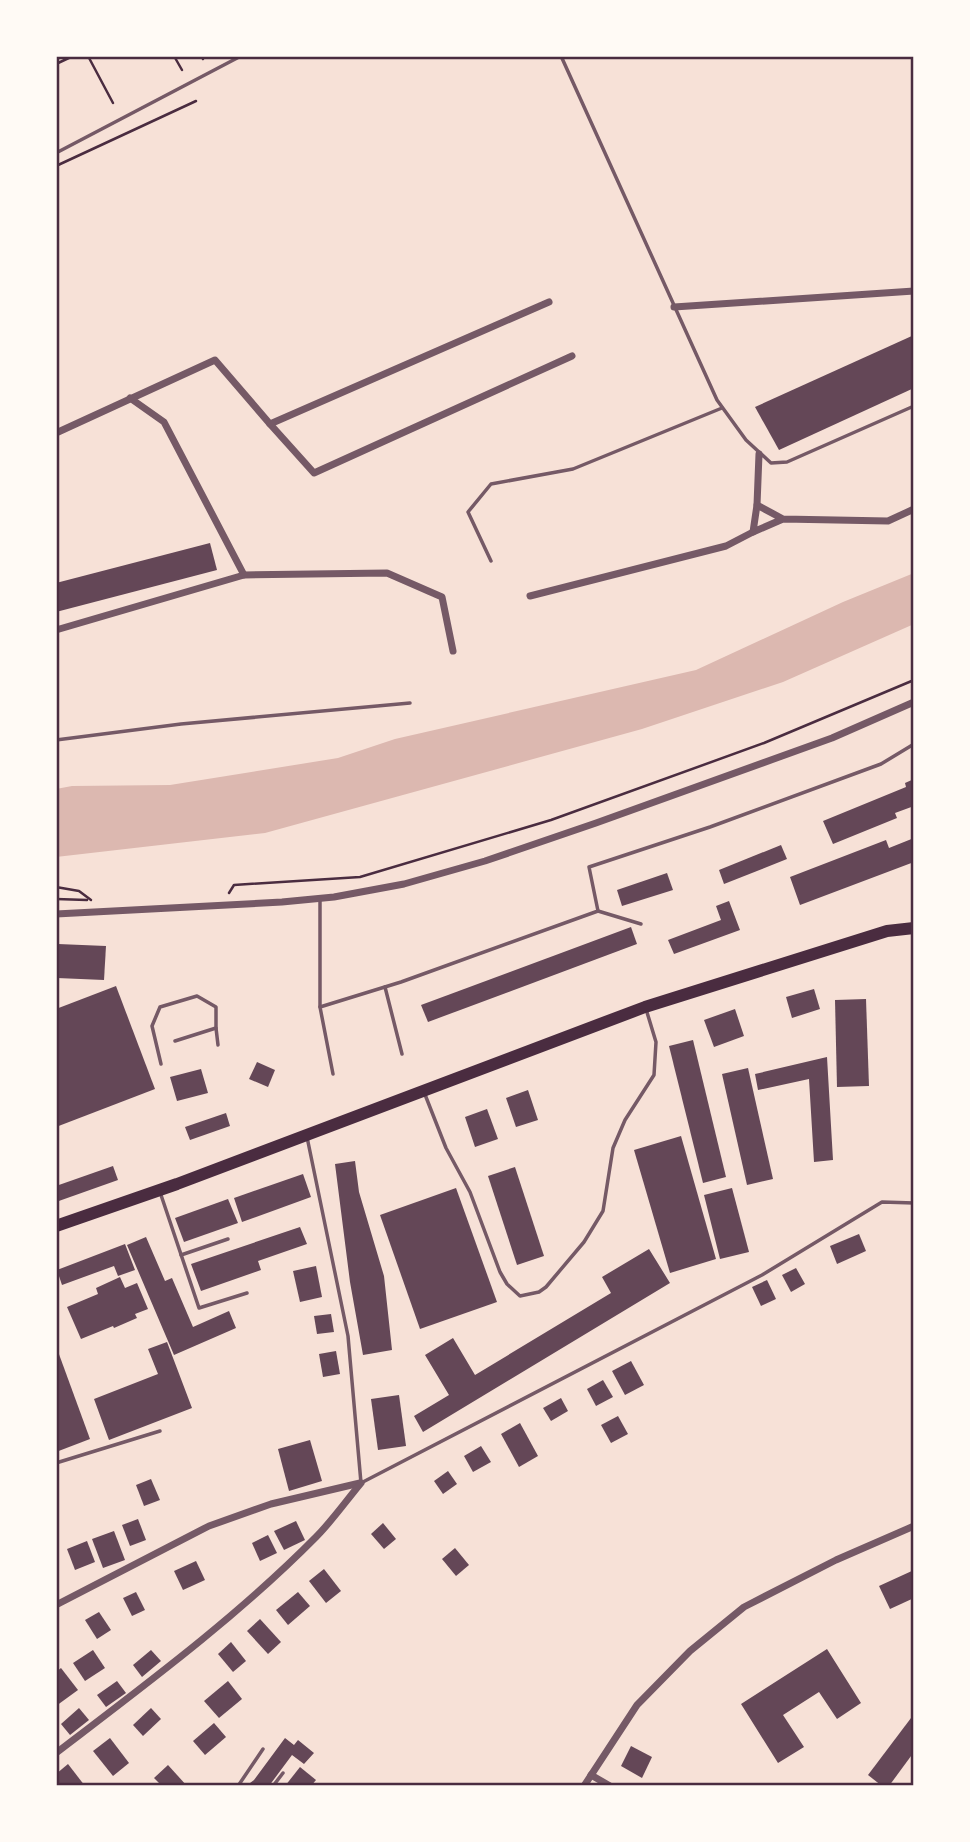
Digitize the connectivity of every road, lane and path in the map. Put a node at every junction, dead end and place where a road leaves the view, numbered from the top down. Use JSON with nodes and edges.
{"nodes":[{"id":1,"x":72,"y":56,"type":"edge"},
{"id":2,"x":88,"y":56,"type":"edge"},
{"id":3,"x":174,"y":56,"type":"edge"},
{"id":4,"x":241,"y":56,"type":"edge"},
{"id":5,"x":561,"y":56,"type":"edge"},
{"id":6,"x":56,"y":64,"type":"edge"},
{"id":7,"x":181,"y":70,"type":"dead end"},
{"id":8,"x":196,"y":101,"type":"dead end"},
{"id":9,"x":113,"y":103,"type":"dead end"},
{"id":10,"x":56,"y":153,"type":"edge"},
{"id":11,"x":56,"y":166,"type":"edge"},
{"id":12,"x":914,"y":291,"type":"edge"},
{"id":13,"x":550,"y":302,"type":"dead end"},
{"id":14,"x":675,"y":307,"type":"junction"},
{"id":15,"x":572,"y":356,"type":"dead end"},
{"id":16,"x":130,"y":398,"type":"junction"},
{"id":17,"x":914,"y":406,"type":"edge"},
{"id":18,"x":722,"y":408,"type":"junction"},
{"id":19,"x":270,"y":424,"type":"junction"},
{"id":20,"x":56,"y":433,"type":"edge"},
{"id":21,"x":759,"y":454,"type":"junction"},
{"id":22,"x":757,"y":505,"type":"junction"},
{"id":23,"x":914,"y":509,"type":"edge"},
{"id":24,"x":783,"y":519,"type":"junction"},
{"id":25,"x":753,"y":531,"type":"junction"},
{"id":26,"x":491,"y":561,"type":"dead end"},
{"id":27,"x":244,"y":575,"type":"junction"},
{"id":28,"x":530,"y":596,"type":"dead end"},
{"id":29,"x":56,"y":630,"type":"edge"},
{"id":30,"x":453,"y":651,"type":"dead end"},
{"id":31,"x":914,"y":680,"type":"edge"},
{"id":32,"x":914,"y":702,"type":"edge"},
{"id":33,"x":410,"y":703,"type":"dead end"},
{"id":34,"x":56,"y":740,"type":"edge"},
{"id":35,"x":914,"y":744,"type":"edge"},
{"id":36,"x":234,"y":885,"type":"dead end"},
{"id":37,"x":56,"y":887,"type":"edge"},
{"id":38,"x":56,"y":899,"type":"edge"},
{"id":39,"x":320,"y":899,"type":"junction"},
{"id":40,"x":598,"y":911,"type":"junction"},
{"id":41,"x":56,"y":914,"type":"edge"},
{"id":42,"x":641,"y":924,"type":"dead end"},
{"id":43,"x":914,"y":928,"type":"edge"},
{"id":44,"x":385,"y":987,"type":"junction"},
{"id":45,"x":320,"y":1007,"type":"junction"},
{"id":46,"x":645,"y":1007,"type":"junction"},
{"id":47,"x":216,"y":1028,"type":"junction"},
{"id":48,"x":175,"y":1041,"type":"dead end"},
{"id":49,"x":218,"y":1045,"type":"dead end"},
{"id":50,"x":402,"y":1054,"type":"dead end"},
{"id":51,"x":161,"y":1063,"type":"dead end"},
{"id":52,"x":333,"y":1074,"type":"dead end"},
{"id":53,"x":423,"y":1090,"type":"junction"},
{"id":54,"x":307,"y":1135,"type":"junction"},
{"id":55,"x":159,"y":1190,"type":"junction"},
{"id":56,"x":914,"y":1203,"type":"edge"},
{"id":57,"x":56,"y":1226,"type":"edge"},
{"id":58,"x":228,"y":1239,"type":"dead end"},
{"id":59,"x":181,"y":1255,"type":"junction"},
{"id":60,"x":247,"y":1293,"type":"dead end"},
{"id":61,"x":160,"y":1431,"type":"dead end"},
{"id":62,"x":56,"y":1463,"type":"edge"},
{"id":63,"x":361,"y":1483,"type":"junction"},
{"id":64,"x":914,"y":1526,"type":"edge"},
{"id":65,"x":56,"y":1605,"type":"edge"},
{"id":66,"x":263,"y":1749,"type":"dead end"},
{"id":67,"x":56,"y":1753,"type":"edge"},
{"id":68,"x":283,"y":1773,"type":"dead end"},
{"id":69,"x":591,"y":1775,"type":"junction"},
{"id":70,"x":238,"y":1786,"type":"edge"},
{"id":71,"x":273,"y":1786,"type":"edge"},
{"id":72,"x":584,"y":1786,"type":"edge"},
{"id":73,"x":610,"y":1786,"type":"edge"}],
"edges":[{"from":1,"to":6,"type":"path"},
{"from":2,"to":9,"type":"path"},
{"from":3,"to":7,"type":"path"},
{"from":4,"to":10,"type":"lane"},
{"from":5,"to":14,"type":"lane"},
{"from":8,"to":11,"type":"path"},
{"from":12,"to":14,"type":"street"},
{"from":13,"to":19,"type":"street"},
{"from":14,"to":18,"type":"lane"},
{"from":15,"to":19,"type":"street"},
{"from":16,"to":19,"type":"street"},
{"from":16,"to":20,"type":"street"},
{"from":16,"to":27,"type":"street"},
{"from":17,"to":21,"type":"lane"},
{"from":18,"to":21,"type":"lane"},
{"from":18,"to":26,"type":"lane"},
{"from":21,"to":22,"type":"street"},
{"from":22,"to":24,"type":"street"},
{"from":22,"to":25,"type":"street"},
{"from":23,"to":24,"type":"street"},
{"from":24,"to":25,"type":"street"},
{"from":25,"to":28,"type":"street"},
{"from":27,"to":29,"type":"street"},
{"from":27,"to":30,"type":"street"},
{"from":31,"to":36,"type":"path"},
{"from":32,"to":39,"type":"street"},
{"from":33,"to":34,"type":"lane"},
{"from":35,"to":40,"type":"lane"},
{"from":37,"to":38,"type":"path"},
{"from":39,"to":41,"type":"street"},
{"from":39,"to":45,"type":"lane"},
{"from":40,"to":42,"type":"lane"},
{"from":40,"to":44,"type":"lane"},
{"from":43,"to":46,"type":"main road"},
{"from":44,"to":45,"type":"lane"},
{"from":44,"to":50,"type":"lane"},
{"from":45,"to":52,"type":"lane"},
{"from":46,"to":53,"type":"main road"},
{"from":46,"to":53,"type":"lane"},
{"from":47,"to":48,"type":"lane"},
{"from":47,"to":49,"type":"lane"},
{"from":47,"to":51,"type":"lane"},
{"from":53,"to":54,"type":"main road"},
{"from":54,"to":55,"type":"main road"},
{"from":54,"to":63,"type":"lane"},
{"from":55,"to":57,"type":"main road"},
{"from":55,"to":59,"type":"lane"},
{"from":56,"to":63,"type":"lane"},
{"from":58,"to":59,"type":"lane"},
{"from":59,"to":60,"type":"lane"},
{"from":61,"to":62,"type":"lane"},
{"from":63,"to":65,"type":"street"},
{"from":63,"to":67,"type":"street"},
{"from":64,"to":69,"type":"street"},
{"from":66,"to":70,"type":"lane"},
{"from":68,"to":71,"type":"lane"},
{"from":69,"to":72,"type":"street"},
{"from":69,"to":73,"type":"street"}]}
